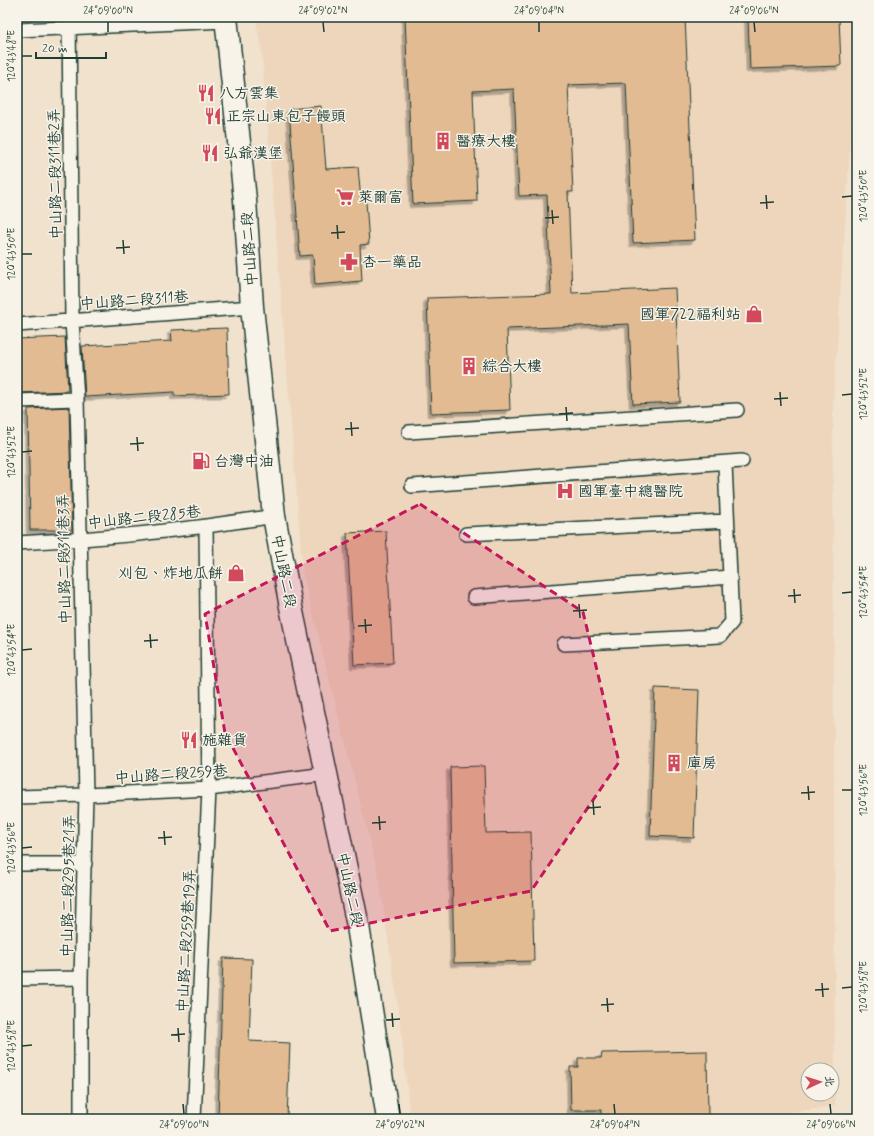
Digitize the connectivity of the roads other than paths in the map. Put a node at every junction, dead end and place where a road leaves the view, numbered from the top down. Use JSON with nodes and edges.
{"nodes":[{"id":1,"x":226,"y":19,"type":"edge"},
{"id":2,"x":69,"y":22,"type":"edge"},
{"id":3,"x":17,"y":30,"type":"edge"},
{"id":4,"x":252,"y":307,"type":"junction"},
{"id":5,"x":72,"y":321,"type":"junction"},
{"id":6,"x":17,"y":325,"type":"edge"},
{"id":7,"x":76,"y":399,"type":"junction"},
{"id":8,"x":17,"y":401,"type":"edge"},
{"id":9,"x":737,"y":410,"type":"dead end"},
{"id":10,"x":410,"y":432,"type":"dead end"},
{"id":11,"x":742,"y":462,"type":"dead end"},
{"id":12,"x":725,"y":464,"type":"junction"},
{"id":13,"x":412,"y":486,"type":"dead end"},
{"id":14,"x":274,"y":516,"type":"junction"},
{"id":15,"x":727,"y":520,"type":"junction"},
{"id":16,"x":206,"y":527,"type":"junction"},
{"id":17,"x":466,"y":534,"type":"dead end"},
{"id":18,"x":80,"y":540,"type":"junction"},
{"id":19,"x":17,"y":543,"type":"edge"},
{"id":20,"x":730,"y":577,"type":"junction"},
{"id":21,"x":474,"y":597,"type":"dead end"},
{"id":22,"x":564,"y":644,"type":"dead end"},
{"id":23,"x":326,"y":774,"type":"junction"},
{"id":24,"x":209,"y":789,"type":"junction"},
{"id":25,"x":86,"y":795,"type":"junction"},
{"id":26,"x":17,"y":797,"type":"edge"},
{"id":27,"x":17,"y":864,"type":"edge"},
{"id":28,"x":85,"y":864,"type":"junction"},
{"id":29,"x":17,"y":978,"type":"edge"},
{"id":30,"x":81,"y":978,"type":"junction"},
{"id":31,"x":81,"y":1119,"type":"edge"},
{"id":32,"x":194,"y":1119,"type":"edge"},
{"id":33,"x":388,"y":1119,"type":"edge"}],
"edges":[{"from":1,"to":2,"type":"lane"},
{"from":1,"to":4,"type":"street","name":"中山路二段"},
{"from":2,"to":3,"type":"lane"},
{"from":2,"to":5,"type":"lane","name":"中山路二段311巷2弄"},
{"from":4,"to":5,"type":"lane","name":"中山路二段311巷"},
{"from":4,"to":14,"type":"street","name":"中山路二段"},
{"from":5,"to":6,"type":"lane","name":"中山路二段311巷"},
{"from":5,"to":7,"type":"lane","name":"中山路二段311巷3弄"},
{"from":7,"to":8,"type":"lane"},
{"from":7,"to":18,"type":"lane","name":"中山路二段311巷3弄"},
{"from":9,"to":10,"type":"lane"},
{"from":11,"to":12,"type":"lane"},
{"from":12,"to":13,"type":"lane"},
{"from":12,"to":15,"type":"lane"},
{"from":14,"to":16,"type":"lane","name":"中山路二段285巷"},
{"from":14,"to":23,"type":"street","name":"中山路二段"},
{"from":15,"to":17,"type":"lane"},
{"from":15,"to":20,"type":"lane"},
{"from":16,"to":18,"type":"lane","name":"中山路二段285巷"},
{"from":16,"to":24,"type":"lane","name":"中山路二段259巷19弄"},
{"from":18,"to":19,"type":"lane","name":"中山路二段285巷"},
{"from":18,"to":25,"type":"lane","name":"中山路二段311巷3弄"},
{"from":20,"to":21,"type":"lane"},
{"from":20,"to":22,"type":"lane"},
{"from":23,"to":24,"type":"lane","name":"中山路二段259巷"},
{"from":23,"to":33,"type":"street","name":"中山路二段"},
{"from":24,"to":25,"type":"lane","name":"中山路二段259巷"},
{"from":24,"to":32,"type":"lane","name":"中山路二段259巷19弄"},
{"from":25,"to":26,"type":"lane","name":"中山路二段259巷"},
{"from":25,"to":28,"type":"lane","name":"中山路二段295巷21弄"},
{"from":27,"to":28,"type":"lane"},
{"from":28,"to":30,"type":"lane","name":"中山路二段295巷21弄"},
{"from":29,"to":30,"type":"lane","name":"中山路二段295巷21弄"},
{"from":30,"to":31,"type":"lane","name":"中山路二段295巷21弄"}]}
